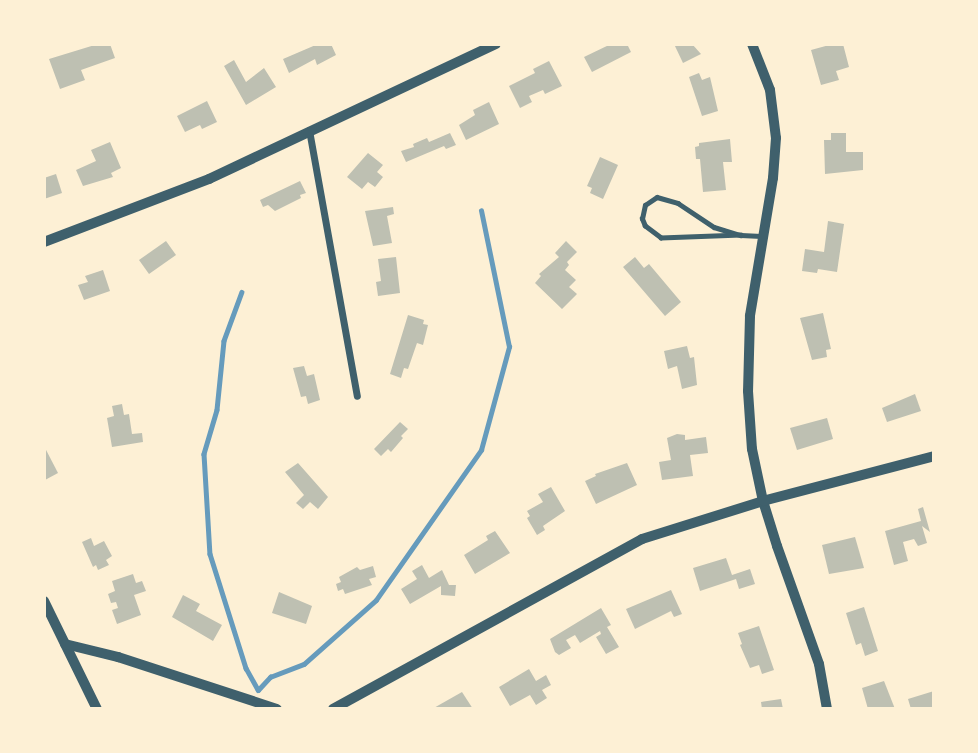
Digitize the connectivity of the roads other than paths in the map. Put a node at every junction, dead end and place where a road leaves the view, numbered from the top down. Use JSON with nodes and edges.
{"nodes":[{"id":1,"x":496,"y":44,"type":"edge"},
{"id":2,"x":752,"y":44,"type":"edge"},
{"id":3,"x":309,"y":131,"type":"junction"},
{"id":4,"x":741,"y":235,"type":"junction"},
{"id":5,"x":762,"y":236,"type":"junction"},
{"id":6,"x":44,"y":242,"type":"edge"},
{"id":7,"x":357,"y":396,"type":"dead end"},
{"id":8,"x":934,"y":456,"type":"edge"},
{"id":9,"x":763,"y":501,"type":"junction"},
{"id":10,"x":44,"y":601,"type":"edge"},
{"id":11,"x":65,"y":644,"type":"junction"},
{"id":12,"x":97,"y":709,"type":"edge"},
{"id":13,"x":277,"y":709,"type":"edge"},
{"id":14,"x":333,"y":709,"type":"edge"},
{"id":15,"x":827,"y":709,"type":"edge"}],
"edges":[{"from":1,"to":3,"type":"street"},
{"from":2,"to":5,"type":"street"},
{"from":3,"to":6,"type":"street"},
{"from":3,"to":7,"type":"street"},
{"from":4,"to":4,"type":"lane"},
{"from":4,"to":5,"type":"lane"},
{"from":5,"to":9,"type":"street"},
{"from":8,"to":9,"type":"street"},
{"from":9,"to":14,"type":"street"},
{"from":9,"to":15,"type":"street"},
{"from":10,"to":11,"type":"street"},
{"from":11,"to":12,"type":"street"},
{"from":11,"to":13,"type":"street"}]}
